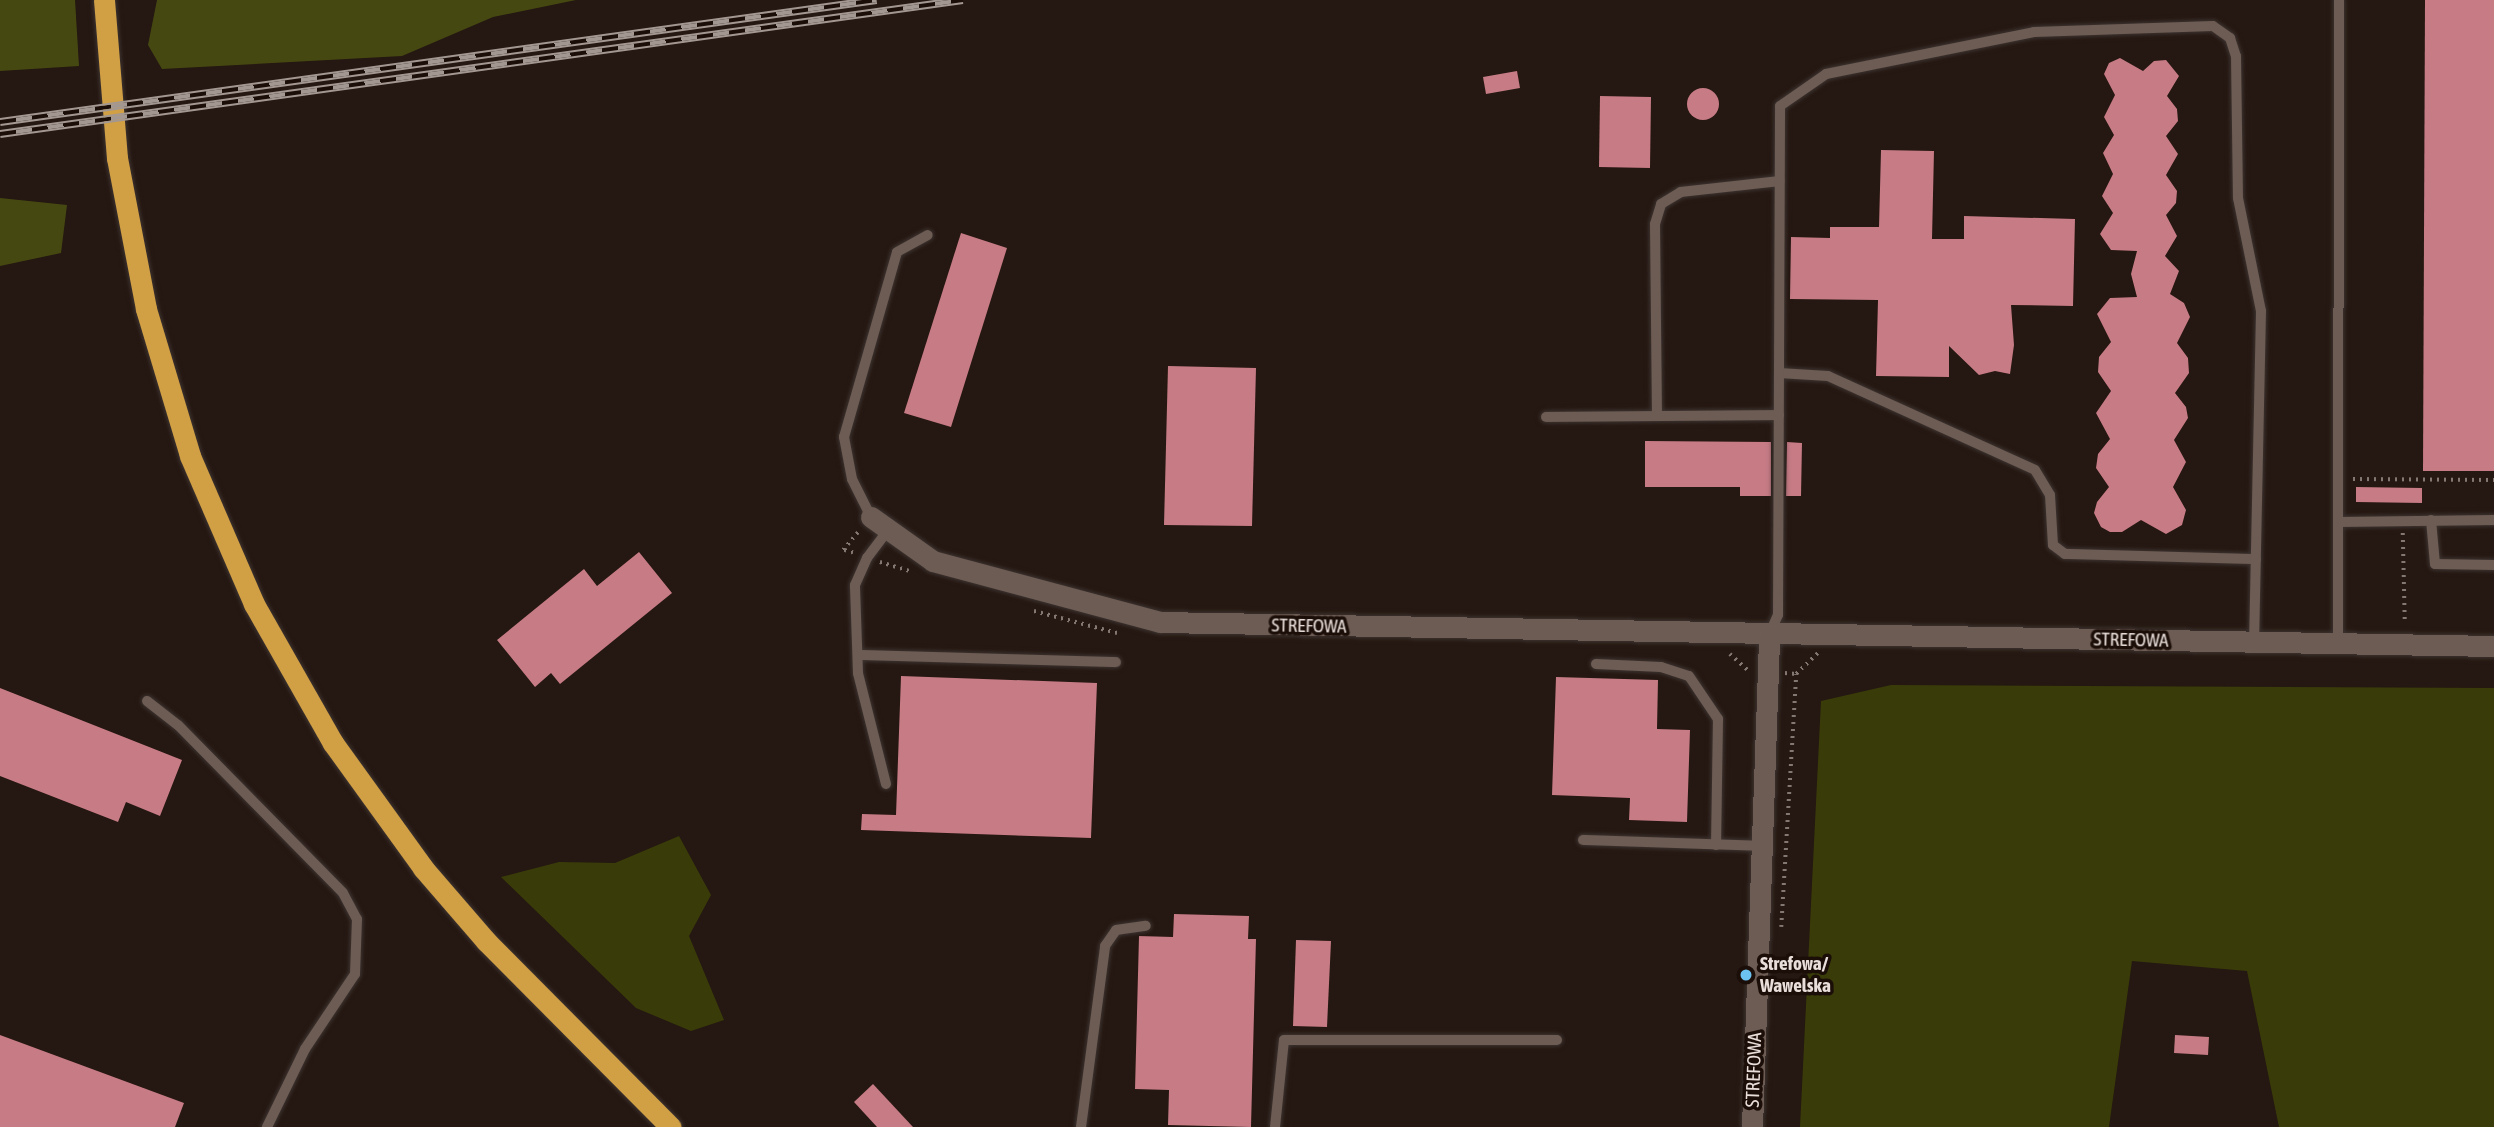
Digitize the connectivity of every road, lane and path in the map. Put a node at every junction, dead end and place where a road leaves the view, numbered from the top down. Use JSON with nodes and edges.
{"nodes":[{"id":1,"x":104,"y":0,"type":"edge"},
{"id":2,"x":2339,"y":0,"type":"edge"},
{"id":3,"x":1779,"y":181,"type":"junction"},
{"id":4,"x":928,"y":235,"type":"dead end"},
{"id":5,"x":1779,"y":373,"type":"junction"},
{"id":6,"x":1779,"y":415,"type":"junction"},
{"id":7,"x":1657,"y":416,"type":"junction"},
{"id":8,"x":1546,"y":417,"type":"dead end"},
{"id":9,"x":2339,"y":479,"type":"junction"},
{"id":10,"x":2494,"y":480,"type":"edge"},
{"id":11,"x":2431,"y":520,"type":"junction"},
{"id":12,"x":2494,"y":520,"type":"edge"},
{"id":13,"x":2403,"y":521,"type":"junction"},
{"id":14,"x":2339,"y":522,"type":"junction"},
{"id":15,"x":880,"y":523,"type":"junction"},
{"id":16,"x":2256,"y":559,"type":"junction"},
{"id":17,"x":2494,"y":565,"type":"edge"},
{"id":18,"x":2405,"y":623,"type":"dead end"},
{"id":19,"x":1769,"y":635,"type":"junction"},
{"id":20,"x":2254,"y":642,"type":"junction"},
{"id":21,"x":2339,"y":643,"type":"junction"},
{"id":22,"x":2494,"y":646,"type":"edge"},
{"id":23,"x":858,"y":656,"type":"junction"},
{"id":24,"x":1116,"y":662,"type":"dead end"},
{"id":25,"x":1596,"y":664,"type":"dead end"},
{"id":26,"x":1796,"y":674,"type":"dead end"},
{"id":27,"x":147,"y":701,"type":"dead end"},
{"id":28,"x":886,"y":784,"type":"dead end"},
{"id":29,"x":1583,"y":840,"type":"dead end"},
{"id":30,"x":1716,"y":845,"type":"junction"},
{"id":31,"x":1761,"y":846,"type":"junction"},
{"id":32,"x":1146,"y":926,"type":"dead end"},
{"id":33,"x":1779,"y":939,"type":"dead end"},
{"id":34,"x":1557,"y":1040,"type":"dead end"},
{"id":35,"x":267,"y":1127,"type":"edge"},
{"id":36,"x":671,"y":1127,"type":"edge"},
{"id":37,"x":1081,"y":1127,"type":"edge"},
{"id":38,"x":1275,"y":1127,"type":"edge"},
{"id":39,"x":1752,"y":1127,"type":"edge"}],
"edges":[{"from":1,"to":36,"type":"highway"},
{"from":2,"to":9,"type":"lane"},
{"from":3,"to":5,"type":"lane"},
{"from":3,"to":7,"type":"lane"},
{"from":3,"to":16,"type":"lane"},
{"from":4,"to":15,"type":"lane"},
{"from":5,"to":6,"type":"lane"},
{"from":5,"to":16,"type":"lane"},
{"from":6,"to":7,"type":"lane"},
{"from":6,"to":19,"type":"lane"},
{"from":7,"to":8,"type":"lane"},
{"from":9,"to":10,"type":"path"},
{"from":9,"to":14,"type":"lane"},
{"from":11,"to":12,"type":"lane"},
{"from":11,"to":13,"type":"lane"},
{"from":11,"to":17,"type":"lane"},
{"from":13,"to":14,"type":"lane"},
{"from":13,"to":18,"type":"path"},
{"from":14,"to":21,"type":"lane"},
{"from":15,"to":19,"type":"street","name":"STREFOWA"},
{"from":15,"to":23,"type":"lane"},
{"from":16,"to":20,"type":"lane"},
{"from":19,"to":20,"type":"street","name":"STREFOWA"},
{"from":19,"to":31,"type":"street","name":"STREFOWA"},
{"from":20,"to":21,"type":"street","name":"STREFOWA"},
{"from":21,"to":22,"type":"street","name":"STREFOWA"},
{"from":23,"to":24,"type":"lane"},
{"from":23,"to":28,"type":"lane"},
{"from":25,"to":30,"type":"lane"},
{"from":26,"to":33,"type":"path"},
{"from":27,"to":35,"type":"lane"},
{"from":29,"to":30,"type":"lane"},
{"from":30,"to":31,"type":"lane"},
{"from":31,"to":39,"type":"street","name":"STREFOWA"},
{"from":32,"to":37,"type":"lane"},
{"from":34,"to":38,"type":"lane"}]}
